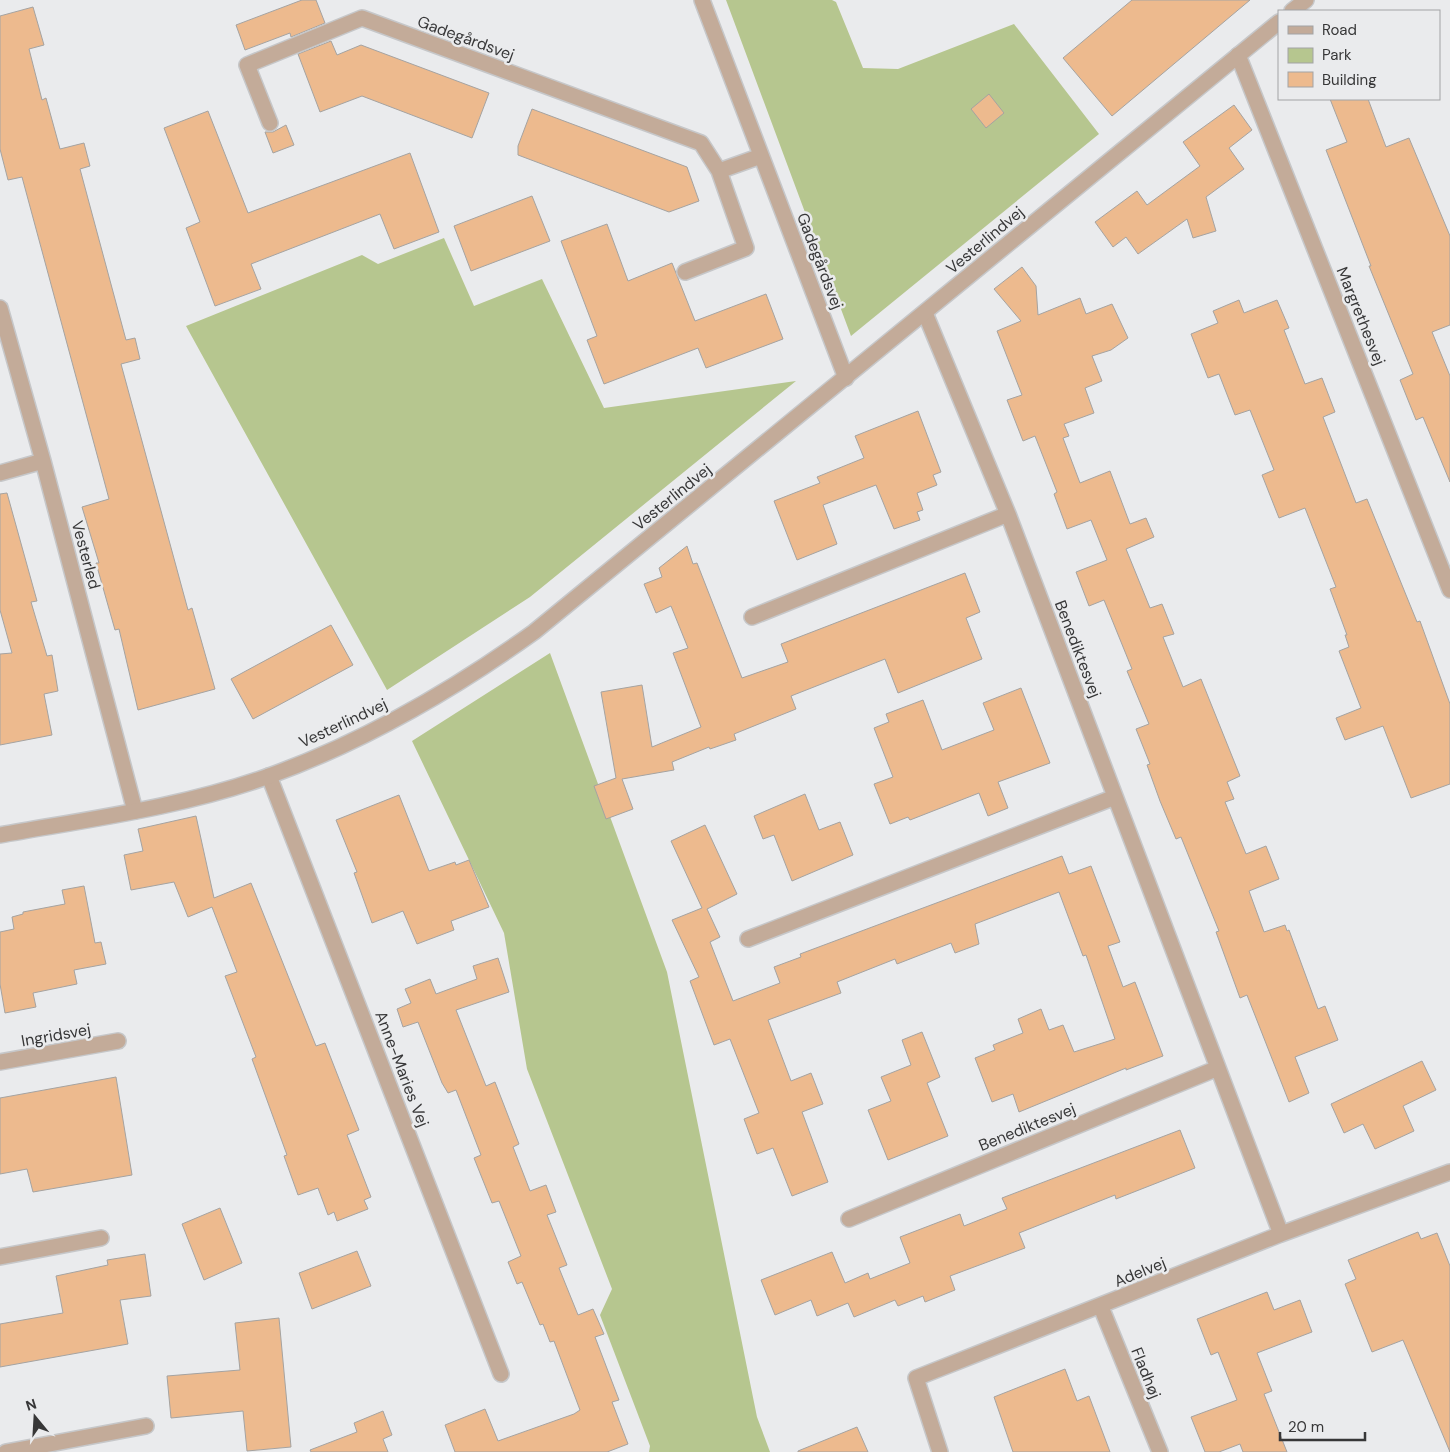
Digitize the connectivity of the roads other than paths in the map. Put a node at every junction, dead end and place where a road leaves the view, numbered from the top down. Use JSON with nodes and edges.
{"nodes":[{"id":1,"x":702,"y":0,"type":"edge"},
{"id":2,"x":1306,"y":0,"type":"edge"},
{"id":3,"x":1293,"y":10,"type":"edge"},
{"id":4,"x":1278,"y":23,"type":"edge"},
{"id":5,"x":1238,"y":55,"type":"junction"},
{"id":6,"x":270,"y":123,"type":"dead end"},
{"id":7,"x":761,"y":156,"type":"junction"},
{"id":8,"x":719,"y":171,"type":"junction"},
{"id":9,"x":686,"y":272,"type":"dead end"},
{"id":10,"x":0,"y":308,"type":"edge"},
{"id":11,"x":925,"y":312,"type":"junction"},
{"id":12,"x":846,"y":378,"type":"junction"},
{"id":13,"x":44,"y":461,"type":"junction"},
{"id":14,"x":0,"y":473,"type":"edge"},
{"id":15,"x":1008,"y":514,"type":"junction"},
{"id":16,"x":1450,"y":590,"type":"edge"},
{"id":17,"x":752,"y":617,"type":"dead end"},
{"id":18,"x":269,"y":776,"type":"junction"},
{"id":19,"x":1115,"y":797,"type":"junction"},
{"id":20,"x":136,"y":810,"type":"junction"},
{"id":21,"x":0,"y":835,"type":"edge"},
{"id":22,"x":748,"y":939,"type":"dead end"},
{"id":23,"x":118,"y":1041,"type":"dead end"},
{"id":24,"x":0,"y":1062,"type":"edge"},
{"id":25,"x":1218,"y":1068,"type":"junction"},
{"id":26,"x":1450,"y":1172,"type":"edge"},
{"id":27,"x":850,"y":1219,"type":"dead end"},
{"id":28,"x":1281,"y":1234,"type":"junction"},
{"id":29,"x":101,"y":1238,"type":"dead end"},
{"id":30,"x":0,"y":1257,"type":"edge"},
{"id":31,"x":1101,"y":1307,"type":"junction"},
{"id":32,"x":501,"y":1374,"type":"dead end"},
{"id":33,"x":146,"y":1426,"type":"dead end"},
{"id":34,"x":6,"y":1452,"type":"edge"},
{"id":35,"x":940,"y":1452,"type":"edge"},
{"id":36,"x":1160,"y":1452,"type":"edge"}],
"edges":[{"from":1,"to":7,"type":"street","name":"Gadegårdsvej"},
{"from":2,"to":3,"type":"street"},
{"from":4,"to":5,"type":"street","name":"Vesterlindvej"},
{"from":5,"to":11,"type":"street","name":"Vesterlindvej"},
{"from":5,"to":16,"type":"street","name":"Margrethesvej"},
{"from":6,"to":8,"type":"street","name":"Gadegårdsvej"},
{"from":7,"to":8,"type":"street"},
{"from":7,"to":12,"type":"street","name":"Gadegårdsvej"},
{"from":8,"to":9,"type":"street","name":"Gadegårdsvej"},
{"from":10,"to":13,"type":"street","name":"Vesterled"},
{"from":11,"to":12,"type":"street","name":"Vesterlindvej"},
{"from":11,"to":15,"type":"street","name":"Benediktesvej"},
{"from":12,"to":18,"type":"street","name":"Vesterlindvej"},
{"from":13,"to":14,"type":"street"},
{"from":13,"to":20,"type":"street","name":"Vesterled"},
{"from":15,"to":17,"type":"street"},
{"from":15,"to":19,"type":"street","name":"Benediktesvej"},
{"from":18,"to":20,"type":"street","name":"Vesterlindvej"},
{"from":18,"to":32,"type":"street","name":"Anne-Maries Vej"},
{"from":19,"to":22,"type":"street"},
{"from":19,"to":25,"type":"street","name":"Benediktesvej"},
{"from":20,"to":21,"type":"street","name":"Vesterlindvej"},
{"from":23,"to":24,"type":"street","name":"Ingridsvej"},
{"from":25,"to":27,"type":"street","name":"Benediktesvej"},
{"from":25,"to":28,"type":"street","name":"Benediktesvej"},
{"from":26,"to":28,"type":"street","name":"Adelvej"},
{"from":28,"to":31,"type":"street","name":"Adelvej"},
{"from":29,"to":30,"type":"street"},
{"from":31,"to":35,"type":"street","name":"Adelvej"},
{"from":31,"to":36,"type":"street","name":"Fladhøj"},
{"from":33,"to":34,"type":"street"}]}
